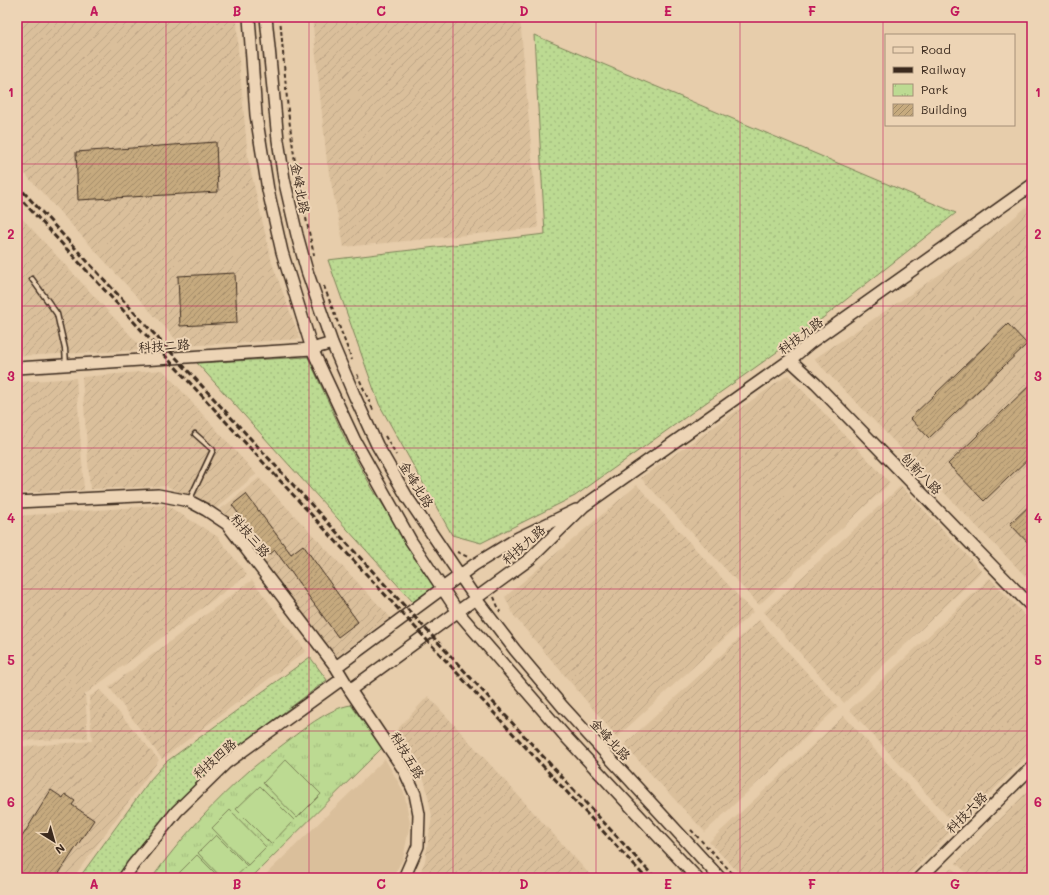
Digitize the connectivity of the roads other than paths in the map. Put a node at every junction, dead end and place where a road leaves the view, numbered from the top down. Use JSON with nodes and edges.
{"nodes":[{"id":1,"x":249,"y":17,"type":"edge"},
{"id":2,"x":266,"y":17,"type":"edge"},
{"id":3,"x":1032,"y":185,"type":"edge"},
{"id":4,"x":32,"y":279,"type":"dead end"},
{"id":5,"x":332,"y":343,"type":"junction"},
{"id":6,"x":312,"y":349,"type":"junction"},
{"id":7,"x":790,"y":360,"type":"junction"},
{"id":8,"x":66,"y":365,"type":"junction"},
{"id":9,"x":17,"y":368,"type":"edge"},
{"id":10,"x":195,"y":434,"type":"dead end"},
{"id":11,"x":188,"y":501,"type":"junction"},
{"id":12,"x":17,"y":502,"type":"edge"},
{"id":13,"x":584,"y":506,"type":"junction"},
{"id":14,"x":460,"y":576,"type":"junction"},
{"id":15,"x":442,"y":588,"type":"junction"},
{"id":16,"x":476,"y":599,"type":"junction"},
{"id":17,"x":1032,"y":607,"type":"edge"},
{"id":18,"x":458,"y":612,"type":"junction"},
{"id":19,"x":336,"y":667,"type":"junction"},
{"id":20,"x":342,"y":679,"type":"junction"},
{"id":21,"x":350,"y":690,"type":"junction"},
{"id":22,"x":1032,"y":767,"type":"edge"},
{"id":23,"x":124,"y":878,"type":"edge"},
{"id":24,"x":404,"y":878,"type":"edge"},
{"id":25,"x":697,"y":878,"type":"edge"},
{"id":26,"x":720,"y":878,"type":"edge"},
{"id":27,"x":920,"y":878,"type":"edge"}],
"edges":[{"from":1,"to":6,"type":"street"},
{"from":2,"to":5,"type":"street","name":"金峰北路"},
{"from":3,"to":7,"type":"street","name":"科技九路"},
{"from":4,"to":8,"type":"lane"},
{"from":5,"to":6,"type":"street","name":"科技二路"},
{"from":5,"to":14,"type":"street","name":"金峰北路"},
{"from":6,"to":8,"type":"street","name":"科技二路"},
{"from":6,"to":15,"type":"street"},
{"from":7,"to":13,"type":"street","name":"科技九路"},
{"from":7,"to":17,"type":"street","name":"创新八路"},
{"from":8,"to":9,"type":"street","name":"科技二路"},
{"from":10,"to":11,"type":"lane"},
{"from":11,"to":12,"type":"street","name":"科技三路"},
{"from":11,"to":19,"type":"street","name":"科技三路"},
{"from":13,"to":14,"type":"street","name":"科技九路"},
{"from":13,"to":16,"type":"street","name":"科技九路"},
{"from":14,"to":15,"type":"street"},
{"from":14,"to":16,"type":"street","name":"金峰北路"},
{"from":15,"to":18,"type":"street"},
{"from":15,"to":19,"type":"street"},
{"from":16,"to":18,"type":"street"},
{"from":16,"to":26,"type":"street","name":"金峰北路"},
{"from":18,"to":21,"type":"street"},
{"from":18,"to":25,"type":"street"},
{"from":19,"to":20,"type":"street","name":"科技三路"},
{"from":20,"to":21,"type":"street","name":"科技五路"},
{"from":20,"to":23,"type":"street","name":"科技四路"},
{"from":21,"to":24,"type":"street","name":"科技五路"},
{"from":22,"to":27,"type":"street","name":"科技六路"}]}
